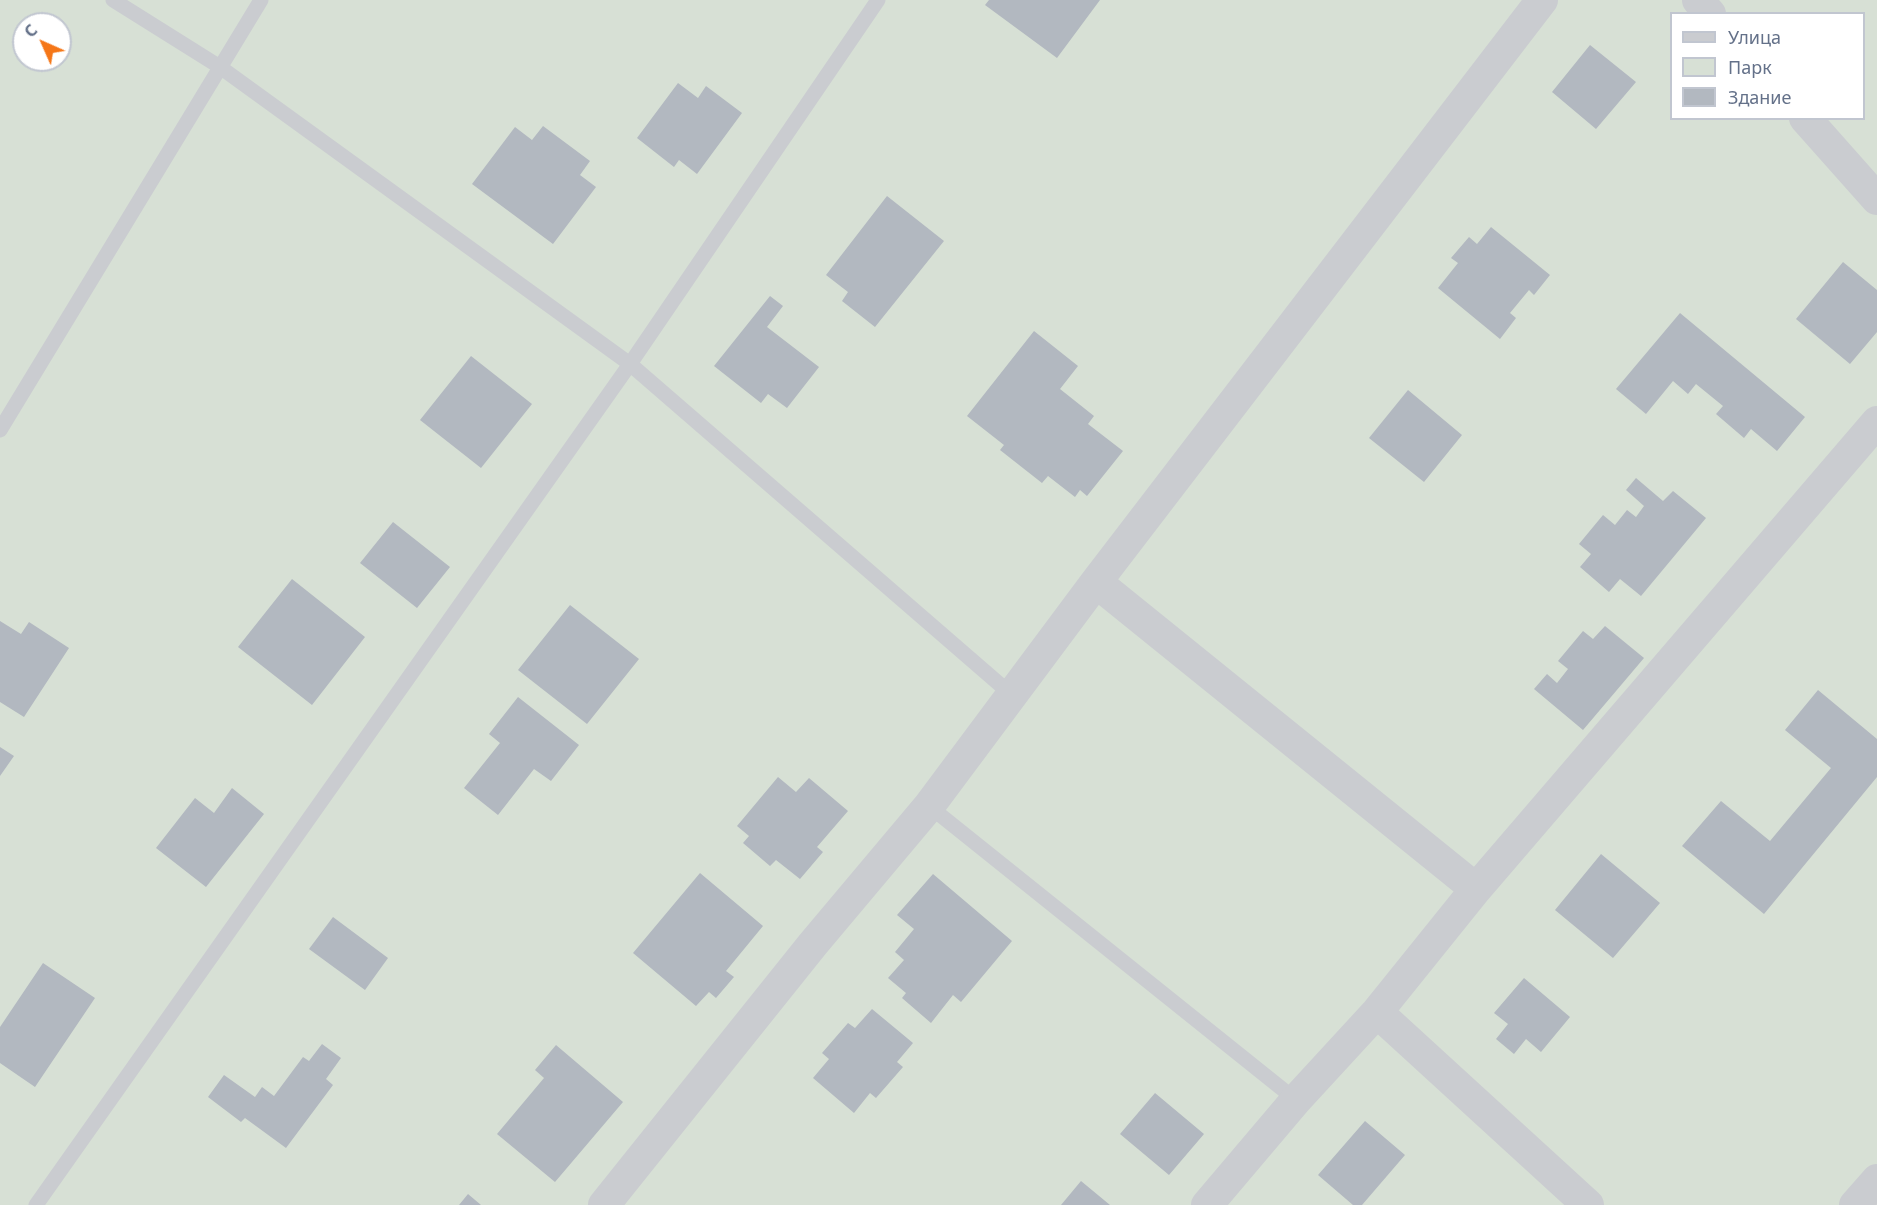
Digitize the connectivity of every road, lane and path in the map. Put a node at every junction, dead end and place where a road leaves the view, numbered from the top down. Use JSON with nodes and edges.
{"nodes":[{"id":1,"x":113,"y":0,"type":"edge"},
{"id":2,"x":261,"y":0,"type":"edge"},
{"id":3,"x":879,"y":0,"type":"edge"},
{"id":4,"x":1542,"y":0,"type":"edge"},
{"id":5,"x":1698,"y":0,"type":"edge"},
{"id":6,"x":1708,"y":12,"type":"edge"},
{"id":7,"x":220,"y":67,"type":"junction"},
{"id":8,"x":1807,"y":120,"type":"edge"},
{"id":9,"x":1877,"y":199,"type":"edge"},
{"id":10,"x":630,"y":364,"type":"junction"},
{"id":11,"x":1877,"y":422,"type":"edge"},
{"id":12,"x":0,"y":430,"type":"edge"},
{"id":13,"x":1096,"y":582,"type":"junction"},
{"id":14,"x":1012,"y":695,"type":"junction"},
{"id":15,"x":929,"y":806,"type":"junction"},
{"id":16,"x":1476,"y":889,"type":"junction"},
{"id":17,"x":1377,"y":1012,"type":"junction"},
{"id":18,"x":1296,"y":1100,"type":"junction"},
{"id":19,"x":1877,"y":1180,"type":"edge"},
{"id":20,"x":36,"y":1205,"type":"edge"},
{"id":21,"x":604,"y":1205,"type":"edge"},
{"id":22,"x":1207,"y":1205,"type":"edge"},
{"id":23,"x":1588,"y":1205,"type":"edge"},
{"id":24,"x":1854,"y":1205,"type":"edge"}],
"edges":[{"from":1,"to":7,"type":"lane"},
{"from":2,"to":7,"type":"lane"},
{"from":3,"to":10,"type":"lane"},
{"from":4,"to":13,"type":"street"},
{"from":5,"to":6,"type":"street"},
{"from":7,"to":10,"type":"lane"},
{"from":7,"to":12,"type":"lane"},
{"from":8,"to":9,"type":"street"},
{"from":10,"to":14,"type":"lane"},
{"from":10,"to":20,"type":"lane"},
{"from":11,"to":16,"type":"street"},
{"from":13,"to":14,"type":"street"},
{"from":13,"to":16,"type":"street"},
{"from":14,"to":15,"type":"street"},
{"from":15,"to":18,"type":"lane"},
{"from":15,"to":21,"type":"street"},
{"from":16,"to":17,"type":"street"},
{"from":17,"to":18,"type":"street"},
{"from":17,"to":23,"type":"street"},
{"from":18,"to":22,"type":"street"},
{"from":19,"to":24,"type":"street"}]}
